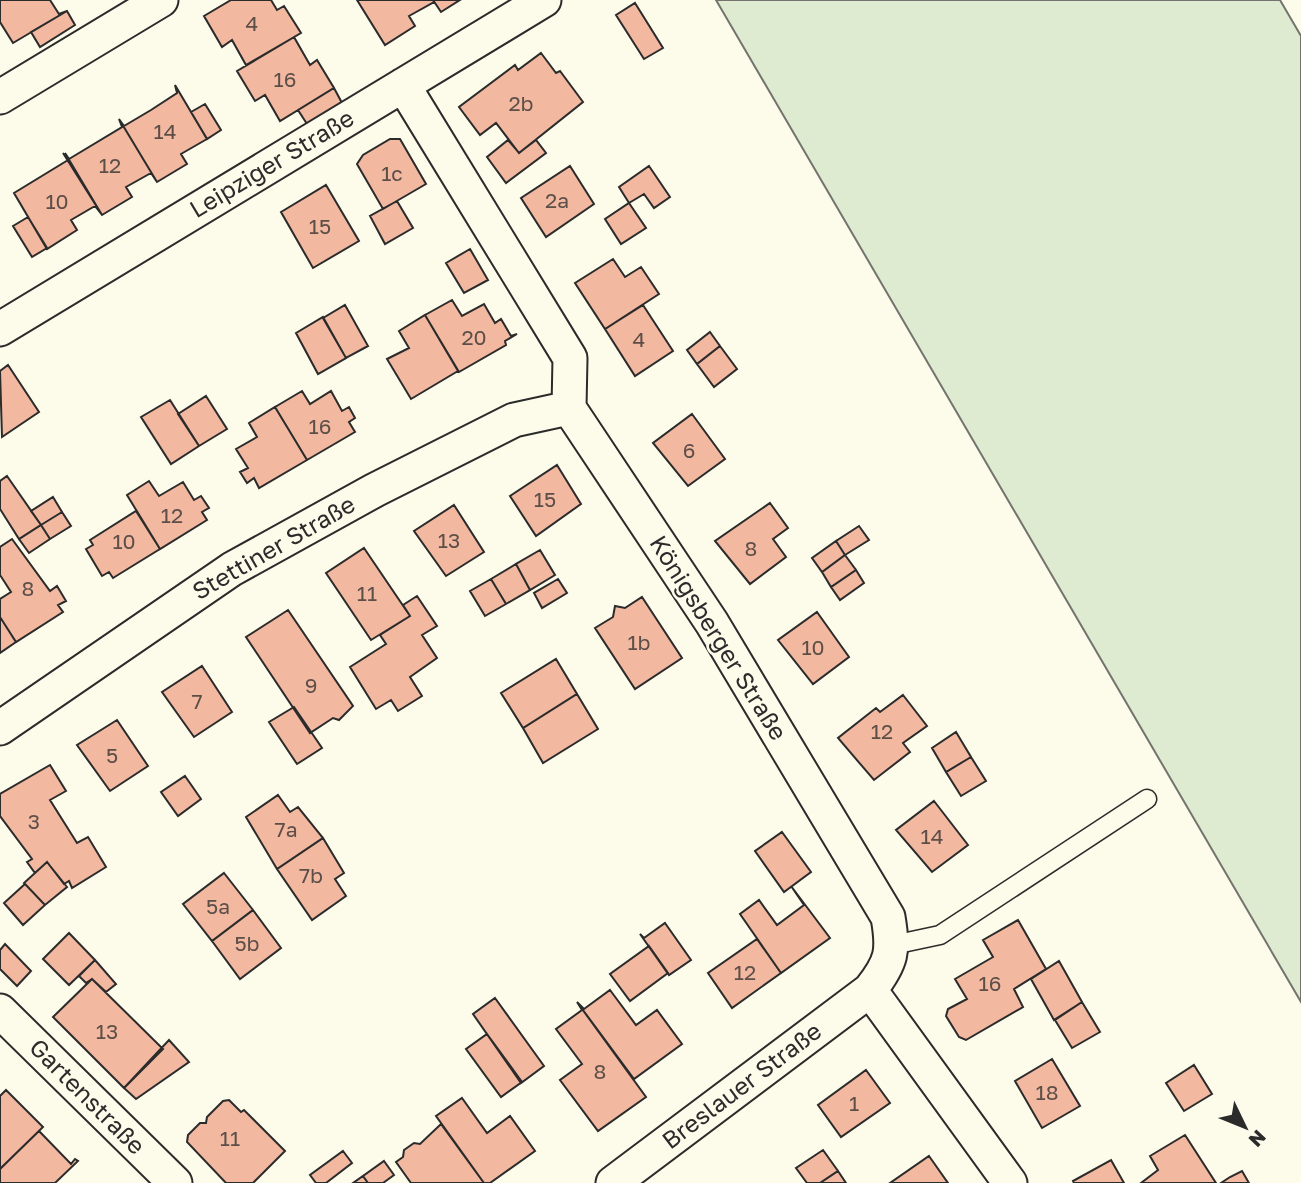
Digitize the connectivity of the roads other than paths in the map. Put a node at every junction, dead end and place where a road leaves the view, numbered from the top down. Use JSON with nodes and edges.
{"nodes":[{"id":1,"x":161,"y":0,"type":"edge"},
{"id":2,"x":544,"y":0,"type":"edge"},
{"id":3,"x":404,"y":85,"type":"junction"},
{"id":4,"x":0,"y":97,"type":"edge"},
{"id":5,"x":0,"y":329,"type":"edge"},
{"id":6,"x":569,"y":408,"type":"junction"},
{"id":7,"x":0,"y":728,"type":"edge"},
{"id":8,"x":1147,"y":799,"type":"dead end"},
{"id":9,"x":893,"y":945,"type":"junction"},
{"id":10,"x":870,"y":990,"type":"junction"},
{"id":11,"x":0,"y":1011,"type":"edge"},
{"id":12,"x":175,"y":1183,"type":"edge"},
{"id":13,"x":613,"y":1183,"type":"edge"},
{"id":14,"x":1010,"y":1183,"type":"edge"}],
"edges":[{"from":1,"to":4,"type":"street"},
{"from":2,"to":3,"type":"street","name":"Leipziger Straße"},
{"from":3,"to":5,"type":"street","name":"Leipziger Straße"},
{"from":3,"to":6,"type":"street"},
{"from":6,"to":7,"type":"street","name":"Stettiner Straße"},
{"from":6,"to":9,"type":"street","name":"Königsberger Straße"},
{"from":8,"to":9,"type":"lane"},
{"from":9,"to":10,"type":"street"},
{"from":10,"to":13,"type":"street","name":"Breslauer Straße"},
{"from":10,"to":14,"type":"street"},
{"from":11,"to":12,"type":"street","name":"Gartenstraße"}]}
